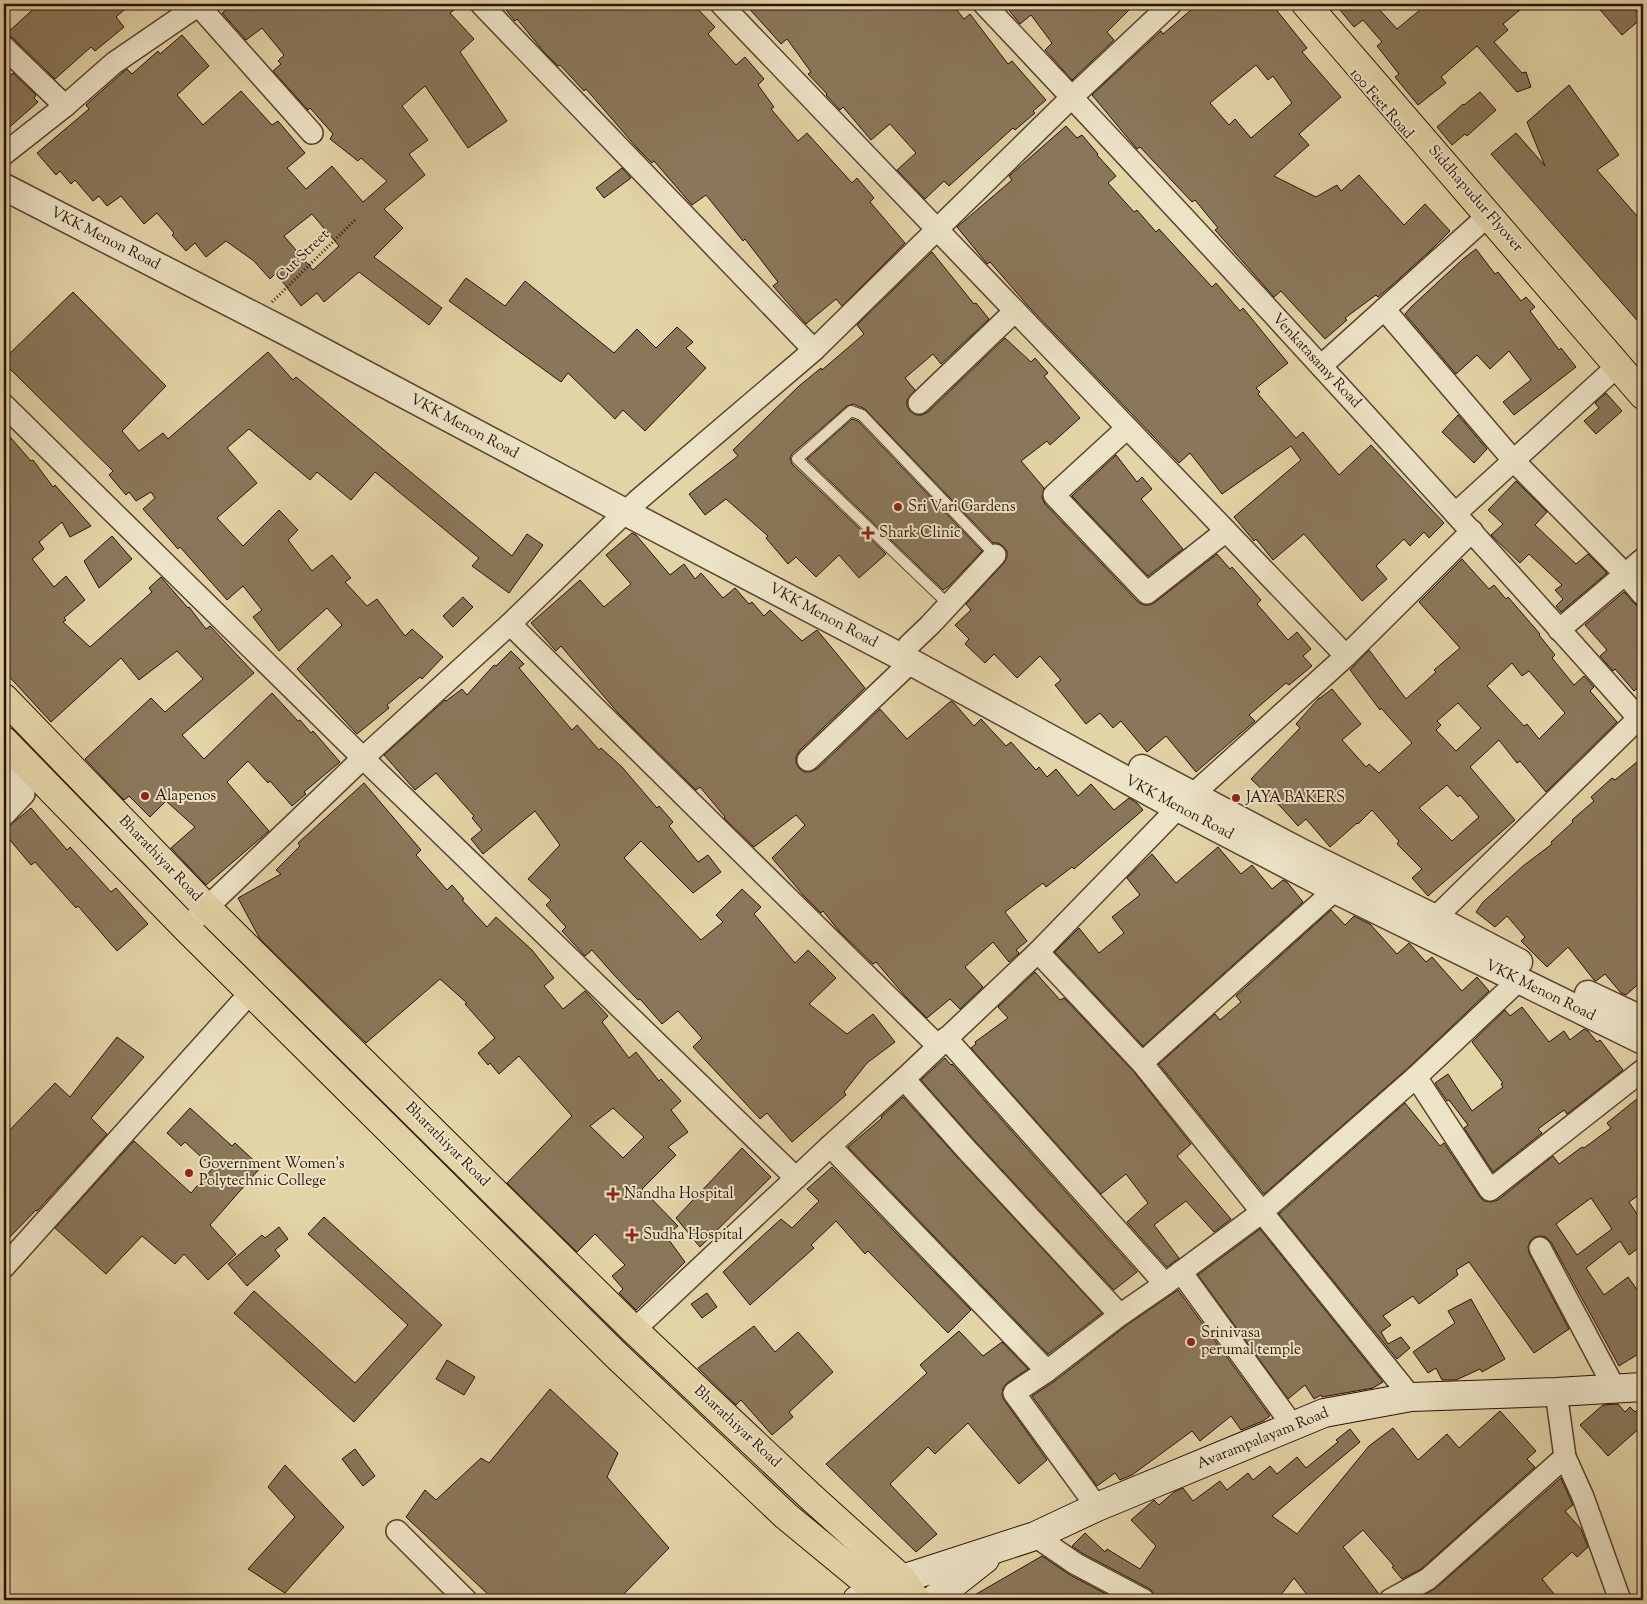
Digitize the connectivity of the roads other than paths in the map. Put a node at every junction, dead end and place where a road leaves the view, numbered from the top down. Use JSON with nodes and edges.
{"nodes":[{"id":1,"x":199,"y":4,"type":"edge"},
{"id":2,"x":481,"y":4,"type":"edge"},
{"id":3,"x":721,"y":4,"type":"edge"},
{"id":4,"x":984,"y":4,"type":"edge"},
{"id":5,"x":1171,"y":4,"type":"edge"},
{"id":6,"x":1295,"y":4,"type":"edge"},
{"id":7,"x":1306,"y":4,"type":"edge"},
{"id":8,"x":1317,"y":4,"type":"edge"},
{"id":9,"x":4,"y":47,"type":"edge"},
{"id":10,"x":1072,"y":97,"type":"junction"},
{"id":11,"x":65,"y":106,"type":"junction"},
{"id":12,"x":312,"y":133,"type":"dead end"},
{"id":13,"x":4,"y":154,"type":"edge"},
{"id":14,"x":4,"y":170,"type":"edge"},
{"id":15,"x":4,"y":187,"type":"edge"},
{"id":16,"x":1482,"y":221,"type":"junction"},
{"id":17,"x":937,"y":230,"type":"junction"},
{"id":18,"x":1384,"y":309,"type":"junction"},
{"id":19,"x":1015,"y":311,"type":"junction"},
{"id":20,"x":814,"y":350,"type":"junction"},
{"id":21,"x":1321,"y":366,"type":"junction"},
{"id":22,"x":1612,"y":371,"type":"junction"},
{"id":23,"x":1643,"y":383,"type":"edge"},
{"id":24,"x":1643,"y":395,"type":"edge"},
{"id":25,"x":4,"y":404,"type":"edge"},
{"id":26,"x":919,"y":404,"type":"dead end"},
{"id":27,"x":1643,"y":408,"type":"edge"},
{"id":28,"x":1127,"y":428,"type":"junction"},
{"id":29,"x":1514,"y":460,"type":"junction"},
{"id":30,"x":631,"y":507,"type":"junction"},
{"id":31,"x":1456,"y":513,"type":"junction"},
{"id":32,"x":1226,"y":531,"type":"junction"},
{"id":33,"x":1472,"y":531,"type":"junction"},
{"id":34,"x":994,"y":555,"type":"joint"},
{"id":35,"x":1643,"y":560,"type":"edge"},
{"id":36,"x":1626,"y":575,"type":"junction"},
{"id":37,"x":1643,"y":595,"type":"edge"},
{"id":38,"x":949,"y":605,"type":"junction"},
{"id":39,"x":510,"y":624,"type":"junction"},
{"id":40,"x":1559,"y":630,"type":"junction"},
{"id":41,"x":910,"y":654,"type":"junction"},
{"id":42,"x":1346,"y":656,"type":"junction"},
{"id":43,"x":4,"y":698,"type":"edge"},
{"id":44,"x":1641,"y":720,"type":"edge"},
{"id":45,"x":4,"y":741,"type":"edge"},
{"id":46,"x":363,"y":758,"type":"junction"},
{"id":47,"x":808,"y":760,"type":"dead end"},
{"id":48,"x":4,"y":772,"type":"edge"},
{"id":49,"x":1185,"y":801,"type":"junction"},
{"id":50,"x":4,"y":815,"type":"edge"},
{"id":51,"x":1340,"y":883,"type":"junction"},
{"id":52,"x":207,"y":908,"type":"junction"},
{"id":53,"x":1435,"y":918,"type":"junction"},
{"id":54,"x":186,"y":928,"type":"junction"},
{"id":55,"x":1038,"y":952,"type":"junction"},
{"id":56,"x":1518,"y":981,"type":"junction"},
{"id":57,"x":250,"y":993,"type":"junction"},
{"id":58,"x":1643,"y":1020,"type":"edge"},
{"id":59,"x":1643,"y":1040,"type":"edge"},
{"id":60,"x":942,"y":1042,"type":"junction"},
{"id":61,"x":1142,"y":1064,"type":"junction"},
{"id":62,"x":1643,"y":1070,"type":"edge"},
{"id":63,"x":1416,"y":1077,"type":"junction"},
{"id":64,"x":904,"y":1079,"type":"junction"},
{"id":65,"x":830,"y":1146,"type":"junction"},
{"id":66,"x":796,"y":1178,"type":"junction"},
{"id":67,"x":1262,"y":1212,"type":"junction"},
{"id":68,"x":1540,"y":1248,"type":"dead end"},
{"id":69,"x":4,"y":1268,"type":"edge"},
{"id":70,"x":1173,"y":1278,"type":"junction"},
{"id":71,"x":1120,"y":1314,"type":"junction"},
{"id":72,"x":634,"y":1330,"type":"junction"},
{"id":73,"x":1047,"y":1371,"type":"junction"},
{"id":74,"x":1643,"y":1387,"type":"edge"},
{"id":75,"x":1615,"y":1389,"type":"junction"},
{"id":76,"x":1556,"y":1392,"type":"junction"},
{"id":77,"x":1411,"y":1397,"type":"junction"},
{"id":78,"x":1293,"y":1426,"type":"junction"},
{"id":79,"x":1565,"y":1457,"type":"junction"},
{"id":80,"x":1097,"y":1506,"type":"junction"},
{"id":81,"x":397,"y":1530,"type":"dead end"},
{"id":82,"x":1035,"y":1536,"type":"junction"},
{"id":83,"x":998,"y":1549,"type":"junction"},
{"id":84,"x":909,"y":1590,"type":"edge"},
{"id":85,"x":872,"y":1597,"type":"edge"},
{"id":86,"x":466,"y":1600,"type":"edge"},
{"id":87,"x":933,"y":1600,"type":"edge"},
{"id":88,"x":1144,"y":1600,"type":"edge"},
{"id":89,"x":1390,"y":1600,"type":"edge"},
{"id":90,"x":1620,"y":1600,"type":"edge"}],
"edges":[{"from":1,"to":11,"type":"street"},
{"from":1,"to":12,"type":"street"},
{"from":2,"to":20,"type":"street"},
{"from":3,"to":17,"type":"street"},
{"from":4,"to":10,"type":"street","name":"Venkatasamy Road"},
{"from":5,"to":10,"type":"street"},
{"from":6,"to":16,"type":"main road","name":"100 Feet Road"},
{"from":7,"to":24,"type":"main road","name":"Siddhapudur Flyover"},
{"from":8,"to":23,"type":"main road","name":"100 Feet Road"},
{"from":9,"to":11,"type":"street"},
{"from":10,"to":17,"type":"street"},
{"from":10,"to":21,"type":"street","name":"Venkatasamy Road"},
{"from":11,"to":13,"type":"street"},
{"from":14,"to":30,"type":"street","name":"VKK Menon Road"},
{"from":15,"to":30,"type":"street","name":"VKK Menon Road"},
{"from":16,"to":18,"type":"street"},
{"from":16,"to":22,"type":"main road","name":"100 Feet Road"},
{"from":17,"to":19,"type":"street"},
{"from":17,"to":20,"type":"street"},
{"from":18,"to":21,"type":"street"},
{"from":18,"to":29,"type":"street"},
{"from":19,"to":26,"type":"street"},
{"from":19,"to":28,"type":"street"},
{"from":20,"to":30,"type":"street"},
{"from":21,"to":31,"type":"street","name":"Venkatasamy Road"},
{"from":22,"to":27,"type":"main road","name":"100 Feet Road"},
{"from":22,"to":29,"type":"street"},
{"from":25,"to":46,"type":"street"},
{"from":28,"to":32,"type":"street"},
{"from":28,"to":32,"type":"street"},
{"from":29,"to":31,"type":"street"},
{"from":29,"to":36,"type":"street"},
{"from":30,"to":39,"type":"street"},
{"from":30,"to":41,"type":"street","name":"VKK Menon Road"},
{"from":31,"to":33,"type":"street","name":"Venkatasamy Road"},
{"from":32,"to":42,"type":"street"},
{"from":33,"to":40,"type":"street","name":"Venkatasamy Road"},
{"from":33,"to":42,"type":"street"},
{"from":34,"to":38,"type":"street"},
{"from":34,"to":38,"type":"lane"},
{"from":35,"to":36,"type":"street"},
{"from":36,"to":37,"type":"street"},
{"from":36,"to":40,"type":"street"},
{"from":38,"to":41,"type":"street"},
{"from":39,"to":46,"type":"street"},
{"from":39,"to":60,"type":"street"},
{"from":40,"to":44,"type":"street","name":"Venkatasamy Road"},
{"from":41,"to":47,"type":"street"},
{"from":41,"to":49,"type":"street","name":"VKK Menon Road"},
{"from":42,"to":49,"type":"street"},
{"from":43,"to":52,"type":"main road","name":"Bharathiyar Road"},
{"from":44,"to":53,"type":"street"},
{"from":45,"to":54,"type":"main road","name":"Bharathiyar Road"},
{"from":46,"to":52,"type":"street"},
{"from":46,"to":66,"type":"street"},
{"from":48,"to":50,"type":"street"},
{"from":49,"to":51,"type":"street","name":"VKK Menon Road"},
{"from":49,"to":55,"type":"street"},
{"from":51,"to":53,"type":"street","name":"VKK Menon Road"},
{"from":51,"to":56,"type":"street","name":"VKK Menon Road"},
{"from":51,"to":61,"type":"street"},
{"from":52,"to":54,"type":"street"},
{"from":52,"to":72,"type":"main road","name":"Bharathiyar Road"},
{"from":53,"to":58,"type":"street","name":"VKK Menon Road"},
{"from":54,"to":57,"type":"main road","name":"Bharathiyar Road"},
{"from":55,"to":60,"type":"street"},
{"from":55,"to":61,"type":"street"},
{"from":56,"to":59,"type":"street","name":"VKK Menon Road"},
{"from":56,"to":63,"type":"street"},
{"from":57,"to":69,"type":"street"},
{"from":57,"to":85,"type":"main road","name":"Bharathiyar Road"},
{"from":60,"to":64,"type":"street"},
{"from":60,"to":70,"type":"street"},
{"from":61,"to":67,"type":"street"},
{"from":62,"to":63,"type":"street"},
{"from":63,"to":67,"type":"street"},
{"from":64,"to":65,"type":"street"},
{"from":64,"to":71,"type":"street"},
{"from":65,"to":66,"type":"street"},
{"from":65,"to":73,"type":"street"},
{"from":66,"to":72,"type":"street"},
{"from":67,"to":70,"type":"street"},
{"from":67,"to":77,"type":"street"},
{"from":68,"to":75,"type":"street"},
{"from":70,"to":71,"type":"street"},
{"from":70,"to":78,"type":"street"},
{"from":71,"to":73,"type":"street"},
{"from":72,"to":84,"type":"main road","name":"Bharathiyar Road"},
{"from":73,"to":80,"type":"street"},
{"from":74,"to":75,"type":"main road","name":"Avarampalayam Road"},
{"from":75,"to":76,"type":"main road","name":"Avarampalayam Road"},
{"from":76,"to":77,"type":"main road","name":"Avarampalayam Road"},
{"from":76,"to":79,"type":"street"},
{"from":77,"to":78,"type":"main road","name":"Avarampalayam Road"},
{"from":78,"to":80,"type":"main road","name":"Avarampalayam Road"},
{"from":79,"to":89,"type":"street"},
{"from":79,"to":90,"type":"street"},
{"from":80,"to":82,"type":"main road","name":"Avarampalayam Road"},
{"from":81,"to":86,"type":"street"},
{"from":82,"to":83,"type":"main road","name":"Avarampalayam Road"},
{"from":82,"to":88,"type":"street"},
{"from":83,"to":84,"type":"main road","name":"Avarampalayam Road"},
{"from":83,"to":87,"type":"main road"},
{"from":84,"to":85,"type":"main road","name":"Avarampalayam Road"}]}
